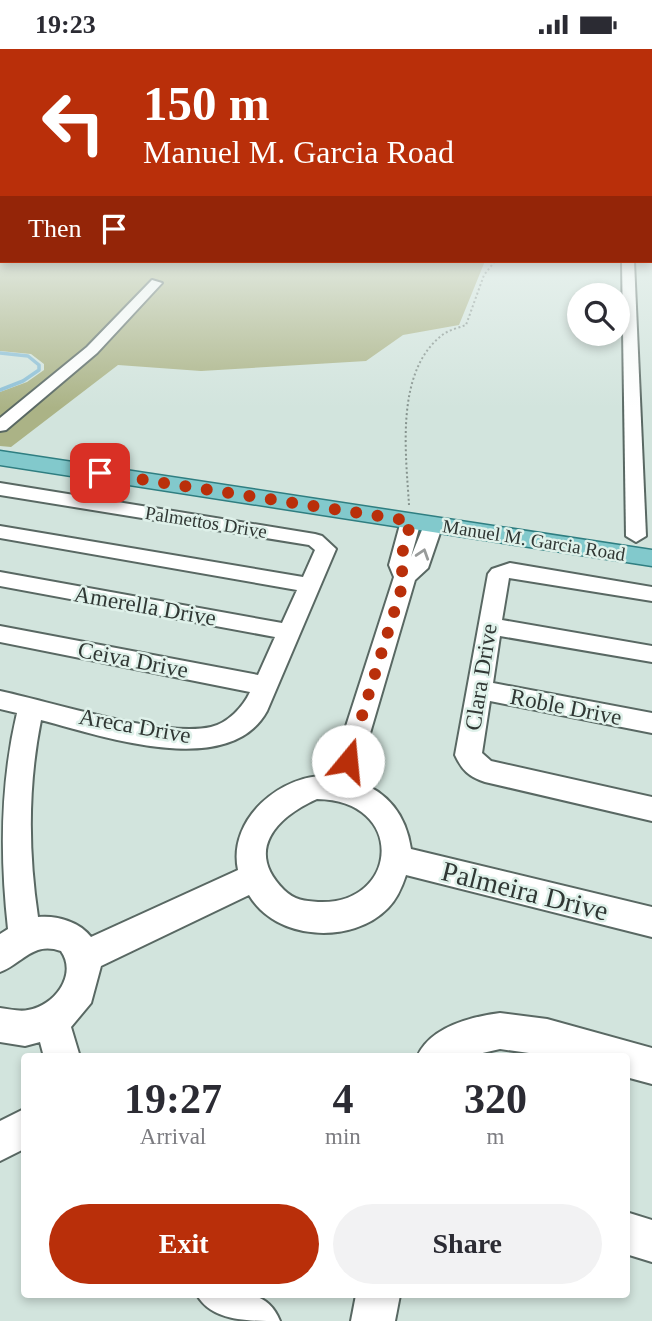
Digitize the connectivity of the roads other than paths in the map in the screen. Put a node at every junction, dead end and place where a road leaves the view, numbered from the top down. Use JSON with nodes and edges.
{"nodes":[{"id":1,"x":150,"y":289,"type":"edge"},
{"id":2,"x":629,"y":289,"type":"edge"},
{"id":3,"x":633,"y":418,"type":"junction"},
{"id":4,"x":652,"y":420,"type":"edge"},
{"id":5,"x":0,"y":426,"type":"edge"},
{"id":6,"x":0,"y":458,"type":"edge"},
{"id":7,"x":0,"y":489,"type":"edge"},
{"id":8,"x":422,"y":522,"type":"junction"},
{"id":9,"x":0,"y":532,"type":"edge"},
{"id":10,"x":636,"y":536,"type":"dead end"},
{"id":11,"x":326,"y":549,"type":"joint"},
{"id":12,"x":652,"y":558,"type":"edge"},
{"id":13,"x":0,"y":579,"type":"edge"},
{"id":14,"x":310,"y":585,"type":"junction"},
{"id":15,"x":652,"y":594,"type":"edge"},
{"id":16,"x":490,"y":626,"type":"junction"},
{"id":17,"x":290,"y":632,"type":"junction"},
{"id":18,"x":0,"y":634,"type":"edge"},
{"id":19,"x":652,"y":654,"type":"edge"},
{"id":20,"x":266,"y":686,"type":"junction"},
{"id":21,"x":481,"y":690,"type":"junction"},
{"id":22,"x":0,"y":700,"type":"edge"},
{"id":23,"x":31,"y":706,"type":"junction"},
{"id":24,"x":652,"y":723,"type":"edge"},
{"id":25,"x":341,"y":788,"type":"junction"},
{"id":26,"x":652,"y":809,"type":"edge"},
{"id":27,"x":397,"y":859,"type":"junction"},
{"id":28,"x":8,"y":877,"type":"edge"},
{"id":29,"x":255,"y":877,"type":"junction"},
{"id":30,"x":652,"y":922,"type":"edge"},
{"id":31,"x":12,"y":946,"type":"edge"},
{"id":32,"x":84,"y":957,"type":"junction"},
{"id":33,"x":52,"y":1021,"type":"junction"},
{"id":34,"x":0,"y":1025,"type":"edge"},
{"id":35,"x":61,"y":1053,"type":"edge"},
{"id":36,"x":439,"y":1053,"type":"edge"},
{"id":37,"x":603,"y":1053,"type":"edge"},
{"id":38,"x":630,"y":1060,"type":"edge"},
{"id":39,"x":652,"y":1066,"type":"edge"},
{"id":40,"x":21,"y":1130,"type":"edge"},
{"id":41,"x":0,"y":1142,"type":"edge"},
{"id":42,"x":630,"y":1234,"type":"edge"},
{"id":43,"x":652,"y":1241,"type":"edge"},
{"id":44,"x":224,"y":1298,"type":"edge"},
{"id":45,"x":377,"y":1298,"type":"edge"},
{"id":46,"x":258,"y":1321,"type":"edge"},
{"id":47,"x":373,"y":1321,"type":"edge"}],
"edges":[{"from":1,"to":5,"type":"street"},
{"from":2,"to":3,"type":"street"},
{"from":3,"to":4,"type":"street"},
{"from":3,"to":10,"type":"street"},
{"from":6,"to":8,"type":"main road","name":"Manuel M. Garcia Road"},
{"from":7,"to":11,"type":"street","name":"Palmettos Drive"},
{"from":8,"to":12,"type":"main road","name":"Manuel M. Garcia Road"},
{"from":8,"to":25,"type":"street"},
{"from":9,"to":14,"type":"street"},
{"from":11,"to":14,"type":"street","name":"Areca Drive"},
{"from":13,"to":17,"type":"street","name":"Amerella Drive"},
{"from":14,"to":17,"type":"street","name":"Areca Drive"},
{"from":15,"to":16,"type":"street","name":"Clara Drive"},
{"from":16,"to":19,"type":"street"},
{"from":16,"to":21,"type":"street","name":"Clara Drive"},
{"from":17,"to":20,"type":"street","name":"Areca Drive"},
{"from":18,"to":20,"type":"street","name":"Ceiva Drive"},
{"from":20,"to":23,"type":"street","name":"Areca Drive"},
{"from":21,"to":24,"type":"street","name":"Roble Drive"},
{"from":21,"to":26,"type":"street","name":"Clara Drive"},
{"from":22,"to":23,"type":"street","name":"Areca Drive"},
{"from":23,"to":28,"type":"street"},
{"from":25,"to":27,"type":"street"},
{"from":25,"to":29,"type":"street"},
{"from":27,"to":29,"type":"street"},
{"from":27,"to":30,"type":"street","name":"Palmeira Drive"},
{"from":28,"to":31,"type":"street"},
{"from":29,"to":32,"type":"street"},
{"from":31,"to":32,"type":"street"},
{"from":32,"to":33,"type":"street"},
{"from":33,"to":34,"type":"street"},
{"from":33,"to":35,"type":"street"},
{"from":36,"to":37,"type":"street"},
{"from":38,"to":39,"type":"street"},
{"from":40,"to":41,"type":"street"},
{"from":42,"to":43,"type":"street"},
{"from":44,"to":46,"type":"street"},
{"from":45,"to":47,"type":"street"}]}
